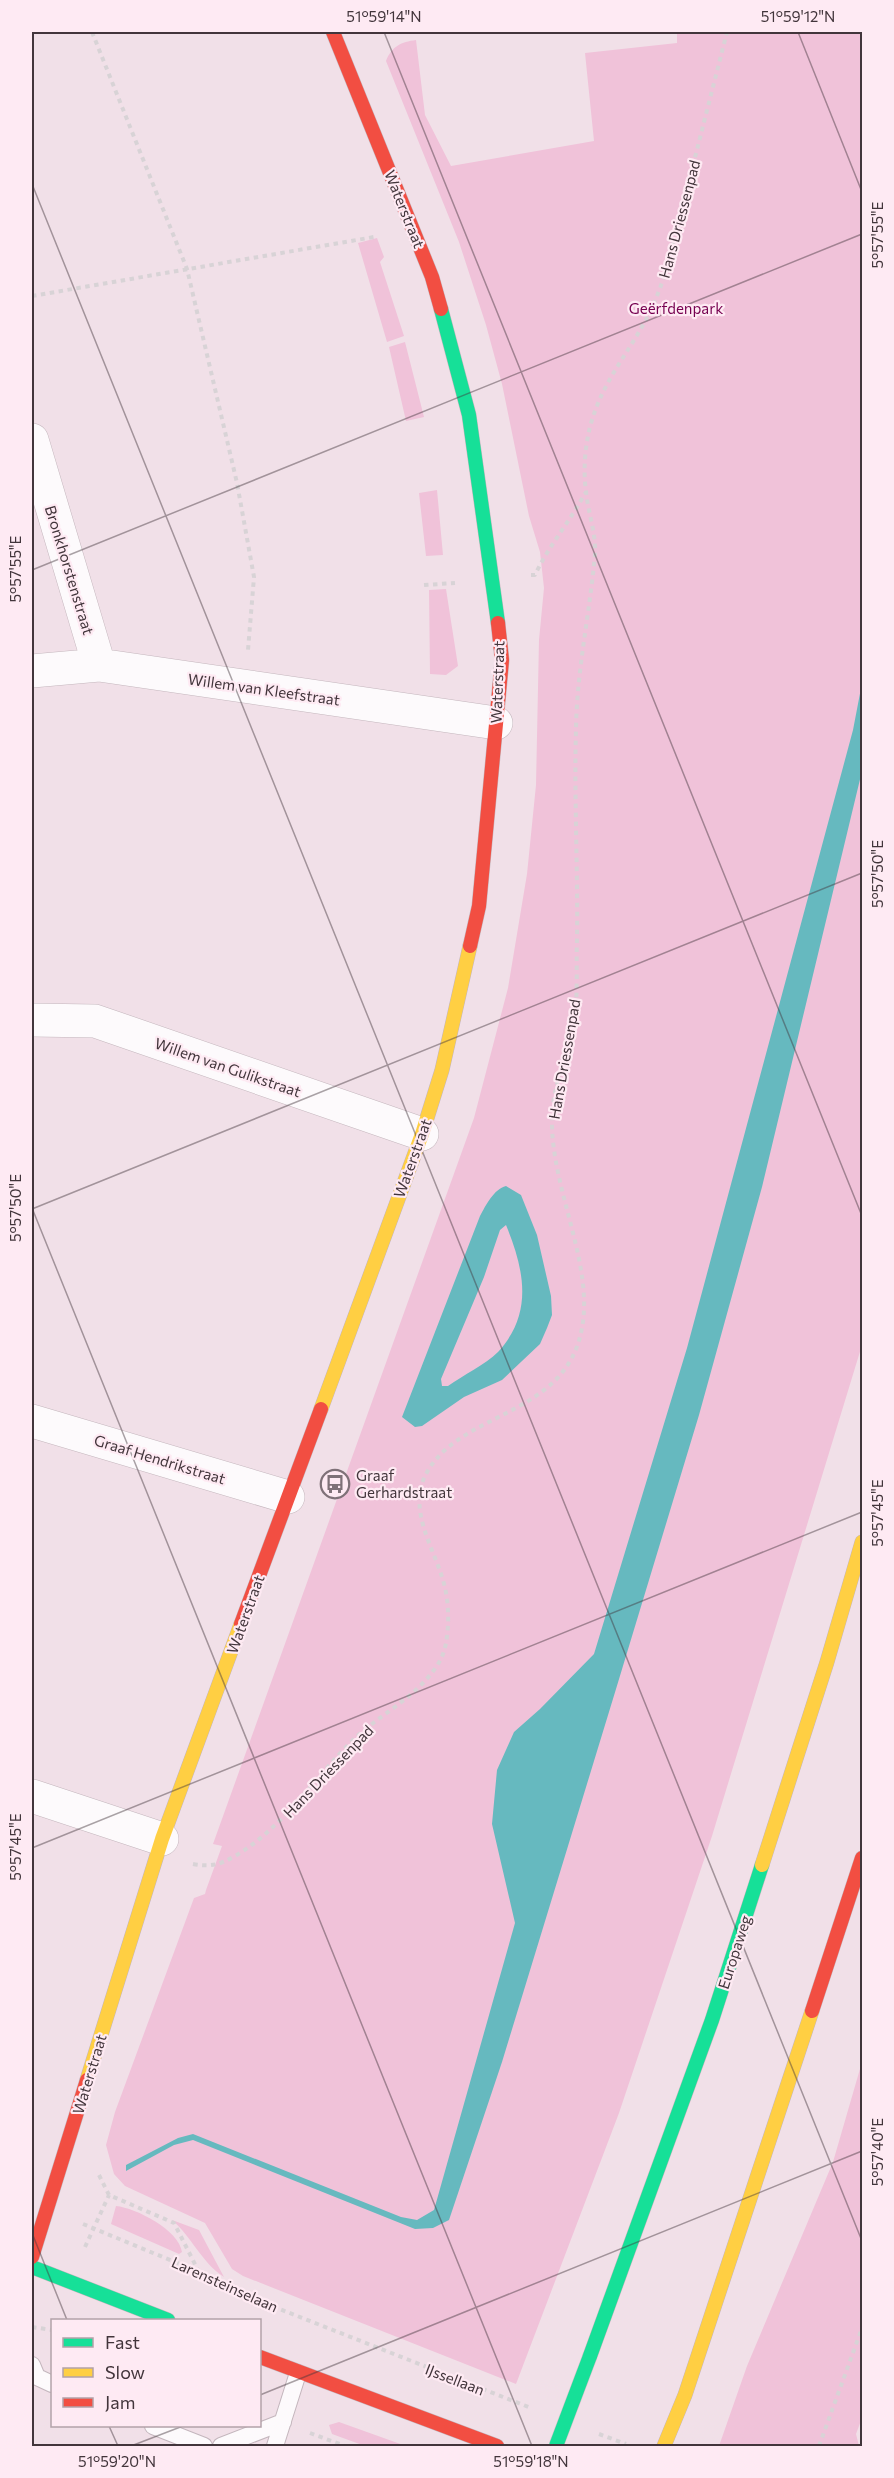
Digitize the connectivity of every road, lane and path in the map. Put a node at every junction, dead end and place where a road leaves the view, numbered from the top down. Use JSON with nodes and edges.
{"nodes":[{"id":1,"x":92,"y":32,"type":"edge"},
{"id":2,"x":333,"y":32,"type":"edge"},
{"id":3,"x":727,"y":32,"type":"edge"},
{"id":4,"x":414,"y":230,"type":"junction"},
{"id":5,"x":187,"y":269,"type":"junction"},
{"id":6,"x":32,"y":296,"type":"edge"},
{"id":7,"x":32,"y":440,"type":"edge"},
{"id":8,"x":586,"y":492,"type":"junction"},
{"id":9,"x":535,"y":574,"type":"dead end"},
{"id":10,"x":99,"y":665,"type":"junction"},
{"id":11,"x":32,"y":671,"type":"edge"},
{"id":12,"x":245,"y":686,"type":"junction"},
{"id":13,"x":496,"y":723,"type":"junction"},
{"id":14,"x":32,"y":1020,"type":"edge"},
{"id":15,"x":422,"y":1134,"type":"junction"},
{"id":16,"x":32,"y":1421,"type":"edge"},
{"id":17,"x":288,"y":1497,"type":"junction"},
{"id":18,"x":862,"y":1542,"type":"edge"},
{"id":19,"x":32,"y":1796,"type":"edge"},
{"id":20,"x":162,"y":1839,"type":"junction"},
{"id":21,"x":862,"y":1858,"type":"edge"},
{"id":22,"x":109,"y":2194,"type":"dead end"},
{"id":23,"x":47,"y":2210,"type":"junction"},
{"id":24,"x":32,"y":2257,"type":"edge"},
{"id":25,"x":32,"y":2267,"type":"edge"},
{"id":26,"x":199,"y":2272,"type":"junction"},
{"id":27,"x":165,"y":2319,"type":"edge"},
{"id":28,"x":32,"y":2327,"type":"edge"},
{"id":29,"x":862,"y":2328,"type":"edge"},
{"id":30,"x":51,"y":2330,"type":"edge"},
{"id":31,"x":261,"y":2357,"type":"edge"},
{"id":32,"x":418,"y":2364,"type":"joint"},
{"id":33,"x":32,"y":2365,"type":"edge"},
{"id":34,"x":298,"y":2373,"type":"junction"},
{"id":35,"x":51,"y":2384,"type":"edge"},
{"id":36,"x":492,"y":2394,"type":"dead end"},
{"id":37,"x":283,"y":2422,"type":"junction"},
{"id":38,"x":156,"y":2427,"type":"edge"},
{"id":39,"x":204,"y":2446,"type":"edge"},
{"id":40,"x":221,"y":2446,"type":"edge"},
{"id":41,"x":275,"y":2446,"type":"edge"},
{"id":42,"x":497,"y":2446,"type":"edge"},
{"id":43,"x":556,"y":2446,"type":"edge"},
{"id":44,"x":664,"y":2446,"type":"edge"},
{"id":45,"x":819,"y":2446,"type":"edge"}],
"edges":[{"from":1,"to":5,"type":"path"},
{"from":2,"to":4,"type":"main road","name":"Waterstraat"},
{"from":3,"to":8,"type":"path","name":"Hans Driessenpad"},
{"from":4,"to":5,"type":"path"},
{"from":4,"to":13,"type":"main road","name":"Waterstraat"},
{"from":5,"to":6,"type":"path"},
{"from":5,"to":12,"type":"path"},
{"from":7,"to":10,"type":"street","name":"Bronkhorstenstraat"},
{"from":8,"to":9,"type":"path"},
{"from":8,"to":20,"type":"path","name":"Hans Driessenpad"},
{"from":10,"to":11,"type":"street","name":"Willem van Kleefstraat"},
{"from":10,"to":12,"type":"street","name":"Willem van Kleefstraat"},
{"from":12,"to":13,"type":"street","name":"Willem van Kleefstraat"},
{"from":13,"to":15,"type":"main road","name":"Waterstraat"},
{"from":14,"to":15,"type":"street","name":"Willem van Gulikstraat"},
{"from":15,"to":17,"type":"main road","name":"Waterstraat"},
{"from":16,"to":17,"type":"street","name":"Graaf Hendrikstraat"},
{"from":17,"to":20,"type":"main road","name":"Waterstraat"},
{"from":18,"to":43,"type":"main road","name":"Europaweg","bridge":true},
{"from":19,"to":20,"type":"street"},
{"from":20,"to":23,"type":"main road","name":"Waterstraat"},
{"from":21,"to":44,"type":"main road"},
{"from":22,"to":26,"type":"path"},
{"from":23,"to":24,"type":"main road","name":"Waterstraat"},
{"from":23,"to":26,"type":"path","name":"Larensteinselaan"},
{"from":25,"to":27,"type":"main road"},
{"from":26,"to":32,"type":"path","name":"Larensteinselaan"},
{"from":28,"to":30,"type":"path"},
{"from":29,"to":45,"type":"path"},
{"from":31,"to":34,"type":"main road"},
{"from":32,"to":36,"type":"path","name":"IJssellaan"},
{"from":33,"to":35,"type":"lane"},
{"from":34,"to":37,"type":"lane"},
{"from":34,"to":42,"type":"main road"},
{"from":37,"to":40,"type":"lane"},
{"from":37,"to":41,"type":"lane"},
{"from":38,"to":39,"type":"lane"}]}
